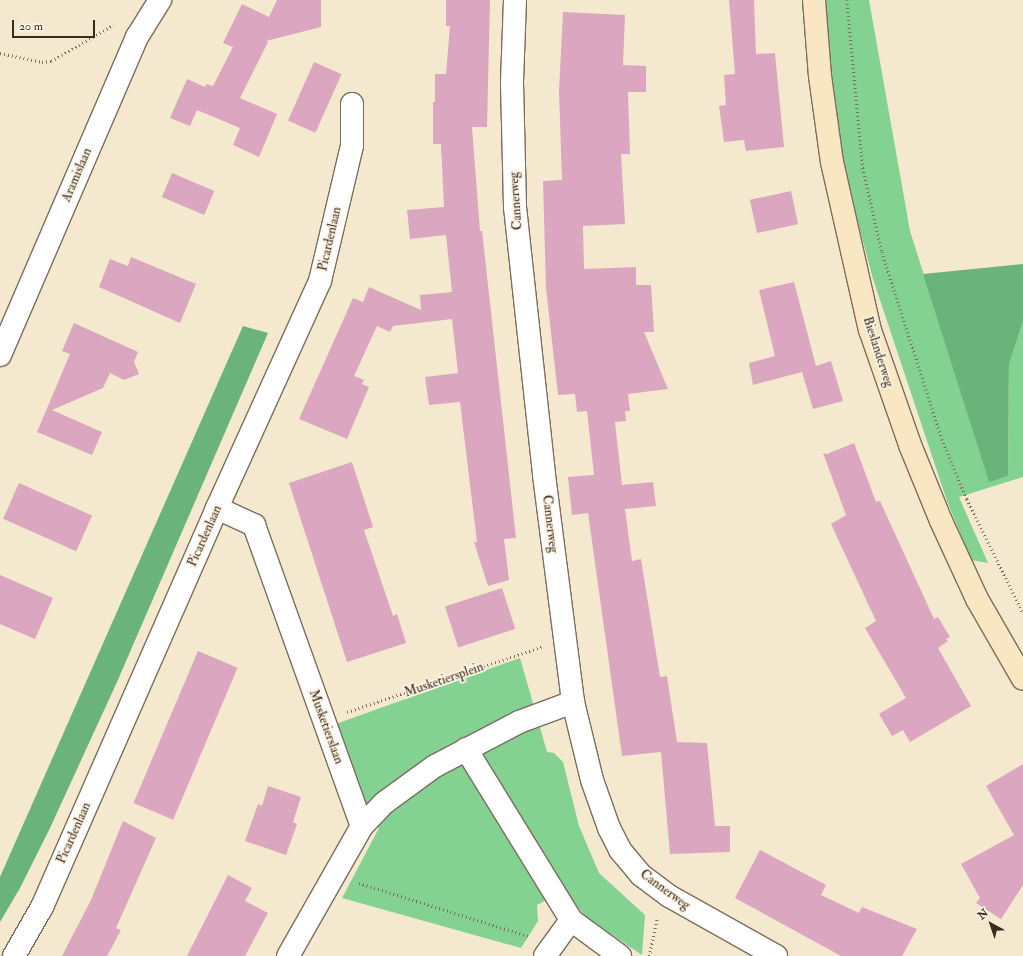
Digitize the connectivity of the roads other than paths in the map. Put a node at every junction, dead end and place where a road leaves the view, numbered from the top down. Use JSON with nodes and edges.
{"nodes":[{"id":1,"x":160,"y":0,"type":"edge"},
{"id":2,"x":516,"y":0,"type":"edge"},
{"id":3,"x":814,"y":0,"type":"edge"},
{"id":4,"x":352,"y":104,"type":"dead end"},
{"id":5,"x":0,"y":354,"type":"edge"},
{"id":6,"x":217,"y":508,"type":"junction"},
{"id":7,"x":1023,"y":679,"type":"edge"},
{"id":8,"x":573,"y":702,"type":"junction"},
{"id":9,"x":466,"y":749,"type":"junction"},
{"id":10,"x":362,"y":826,"type":"junction"},
{"id":11,"x":571,"y":920,"type":"junction"},
{"id":12,"x":549,"y":950,"type":"edge"},
{"id":13,"x":14,"y":956,"type":"edge"},
{"id":14,"x":288,"y":956,"type":"edge"},
{"id":15,"x":620,"y":956,"type":"edge"},
{"id":16,"x":776,"y":956,"type":"edge"}],
"edges":[{"from":1,"to":5,"type":"street","name":"Aramislaan"},
{"from":2,"to":8,"type":"street","name":"Cannerweg"},
{"from":3,"to":7,"type":"main road","name":"Bieslanderweg"},
{"from":4,"to":6,"type":"street","name":"Picardenlaan"},
{"from":6,"to":10,"type":"street","name":"Musketierslaan"},
{"from":6,"to":13,"type":"street","name":"Picardenlaan"},
{"from":8,"to":9,"type":"street"},
{"from":8,"to":16,"type":"street","name":"Cannerweg"},
{"from":9,"to":10,"type":"street"},
{"from":9,"to":11,"type":"street"},
{"from":10,"to":14,"type":"street"},
{"from":11,"to":12,"type":"street"},
{"from":11,"to":15,"type":"street"}]}
